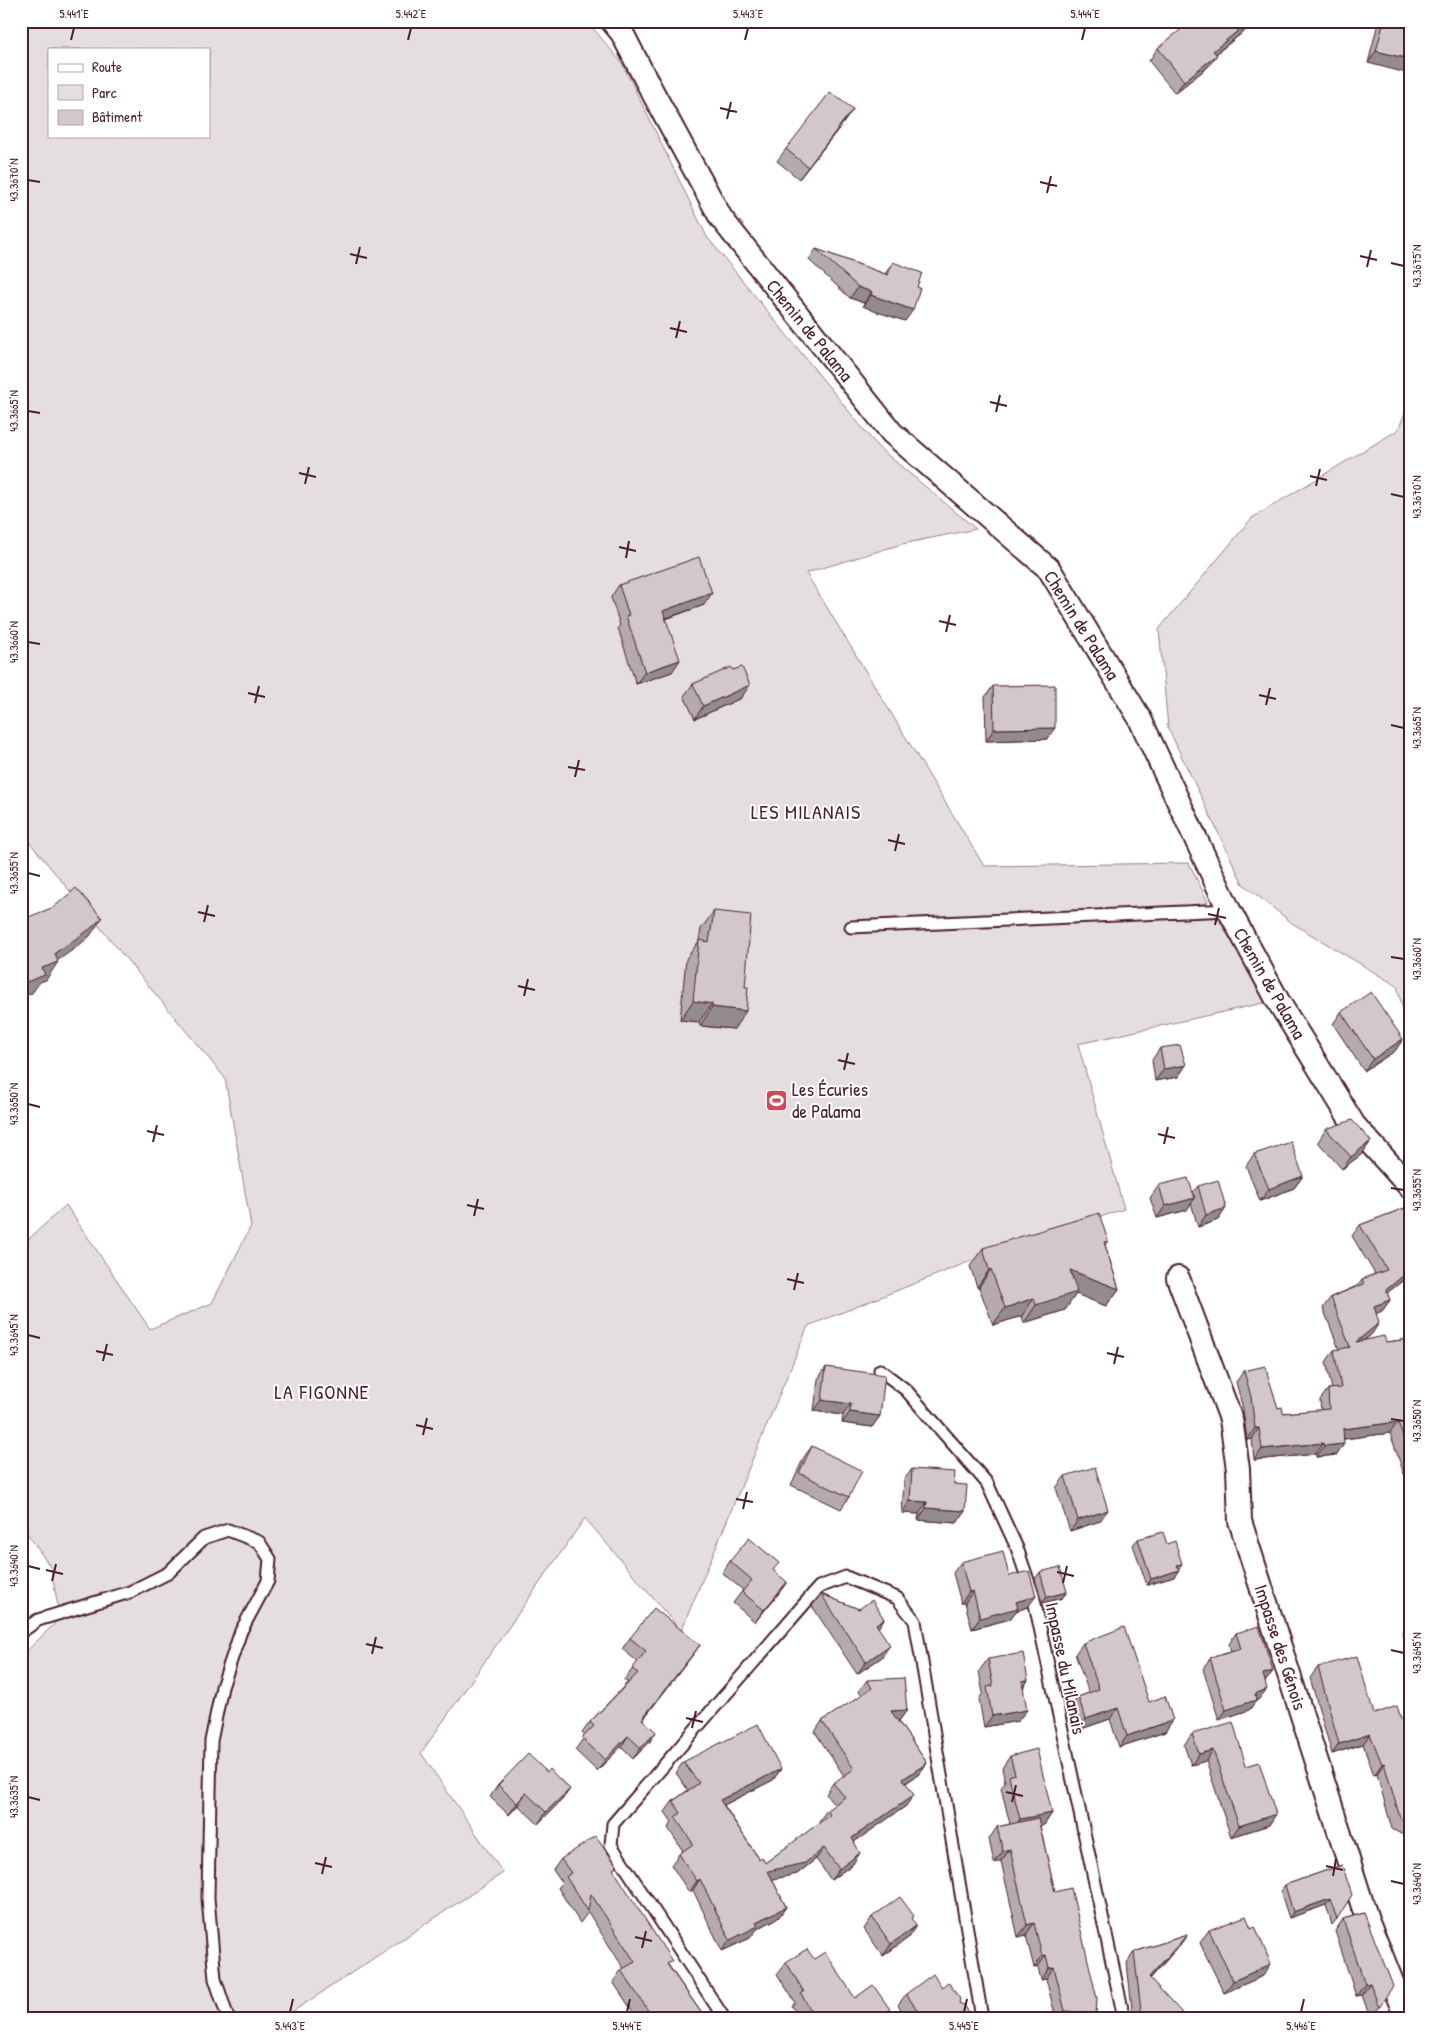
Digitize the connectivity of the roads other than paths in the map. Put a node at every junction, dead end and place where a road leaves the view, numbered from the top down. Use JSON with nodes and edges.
{"nodes":[{"id":1,"x":612,"y":21,"type":"edge"},
{"id":2,"x":1228,"y":910,"type":"junction"},
{"id":3,"x":851,"y":928,"type":"dead end"},
{"id":4,"x":1410,"y":1187,"type":"edge"},
{"id":5,"x":1178,"y":1278,"type":"dead end"},
{"id":6,"x":880,"y":1370,"type":"dead end"},
{"id":7,"x":21,"y":1632,"type":"edge"},
{"id":8,"x":1405,"y":2010,"type":"edge"},
{"id":9,"x":228,"y":2018,"type":"edge"},
{"id":10,"x":724,"y":2018,"type":"edge"},
{"id":11,"x":982,"y":2018,"type":"edge"},
{"id":12,"x":1124,"y":2018,"type":"edge"}],
"edges":[{"from":1,"to":2,"type":"street","name":"Chemin de Palama"},
{"from":2,"to":3,"type":"lane"},
{"from":2,"to":4,"type":"street","name":"Chemin de Palama"},
{"from":5,"to":8,"type":"street","name":"Impasse des Génois"},
{"from":6,"to":12,"type":"lane","name":"Impasse du Milanais"},
{"from":7,"to":9,"type":"lane"},
{"from":10,"to":11,"type":"lane"}]}
